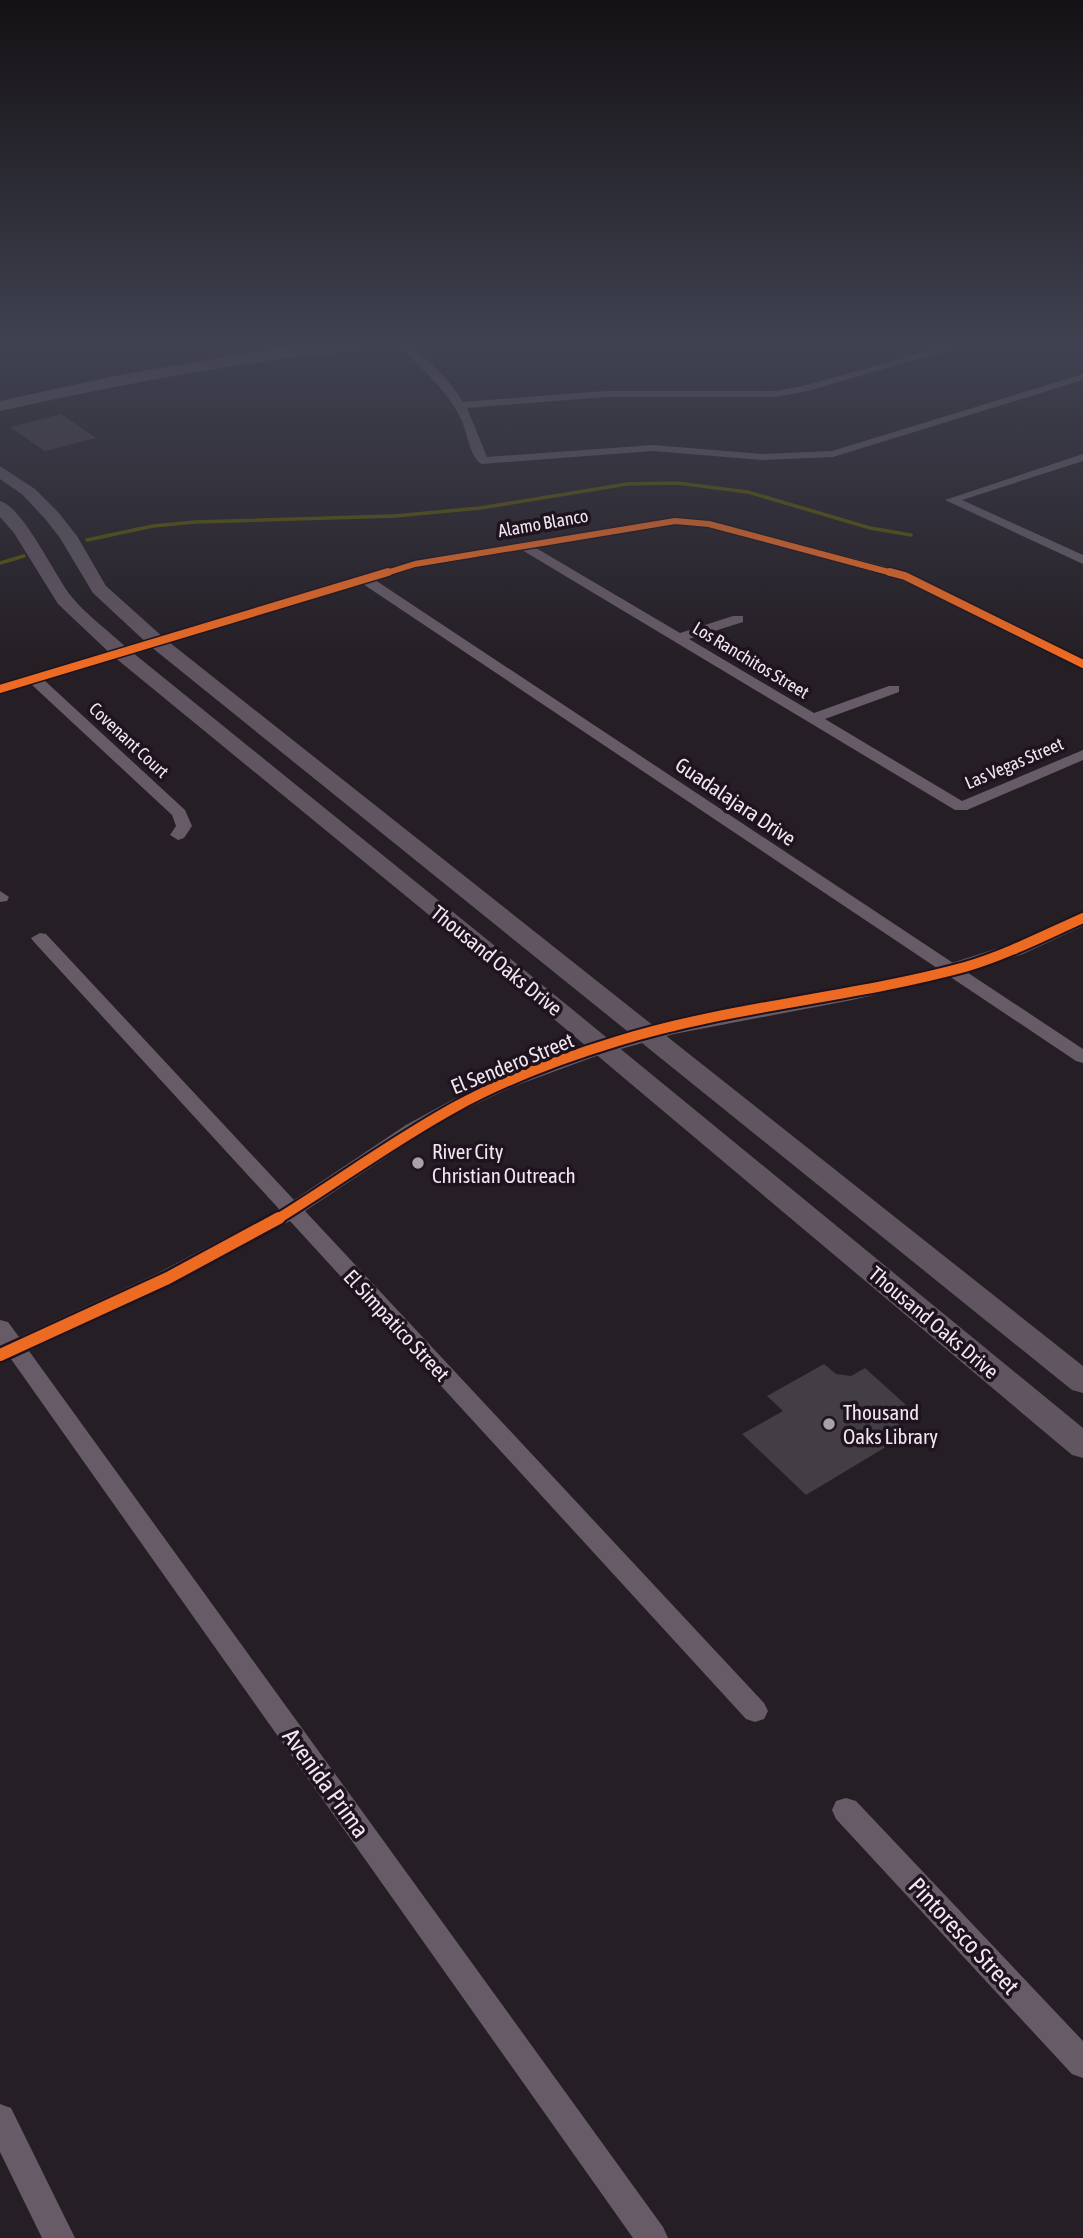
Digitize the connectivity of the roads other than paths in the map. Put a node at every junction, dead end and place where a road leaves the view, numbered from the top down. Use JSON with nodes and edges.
{"nodes":[{"id":1,"x":478,"y":449,"type":"edge"},
{"id":2,"x":634,"y":449,"type":"edge"},
{"id":3,"x":674,"y":449,"type":"edge"},
{"id":4,"x":848,"y":449,"type":"edge"},
{"id":5,"x":1083,"y":457,"type":"edge"},
{"id":6,"x":1064,"y":464,"type":"junction"},
{"id":7,"x":0,"y":471,"type":"edge"},
{"id":8,"x":1083,"y":472,"type":"edge"},
{"id":9,"x":0,"y":506,"type":"edge"},
{"id":10,"x":522,"y":545,"type":"junction"},
{"id":11,"x":1083,"y":560,"type":"edge"},
{"id":12,"x":365,"y":579,"type":"junction"},
{"id":13,"x":738,"y":619,"type":"dead end"},
{"id":14,"x":679,"y":638,"type":"junction"},
{"id":15,"x":157,"y":642,"type":"junction"},
{"id":16,"x":121,"y":652,"type":"junction"},
{"id":17,"x":1083,"y":664,"type":"edge"},
{"id":18,"x":34,"y":679,"type":"junction"},
{"id":19,"x":894,"y":688,"type":"dead end"},
{"id":20,"x":0,"y":689,"type":"edge"},
{"id":21,"x":812,"y":719,"type":"junction"},
{"id":22,"x":1083,"y":755,"type":"edge"},
{"id":23,"x":961,"y":807,"type":"joint"},
{"id":24,"x":178,"y":835,"type":"dead end"},
{"id":25,"x":1083,"y":918,"type":"edge"},
{"id":26,"x":40,"y":938,"type":"dead end"},
{"id":27,"x":951,"y":970,"type":"junction"},
{"id":28,"x":648,"y":1032,"type":"junction"},
{"id":29,"x":603,"y":1047,"type":"junction"},
{"id":30,"x":1083,"y":1057,"type":"edge"},
{"id":31,"x":291,"y":1210,"type":"junction"},
{"id":32,"x":5,"y":1344,"type":"edge"},
{"id":33,"x":1083,"y":1382,"type":"edge"},
{"id":34,"x":1083,"y":1446,"type":"edge"},
{"id":35,"x":755,"y":1711,"type":"dead end"},
{"id":36,"x":846,"y":1810,"type":"dead end"},
{"id":37,"x":1083,"y":2063,"type":"edge"},
{"id":38,"x":0,"y":2119,"type":"edge"},
{"id":39,"x":60,"y":2238,"type":"edge"},
{"id":40,"x":652,"y":2238,"type":"edge"}],
"edges":[{"from":1,"to":2,"type":"street"},
{"from":3,"to":4,"type":"street"},
{"from":5,"to":6,"type":"street"},
{"from":6,"to":8,"type":"street"},
{"from":6,"to":11,"type":"street"},
{"from":7,"to":15,"type":"main road","name":"Thousand Oaks Drive"},
{"from":9,"to":16,"type":"main road","name":"Thousand Oaks Drive"},
{"from":10,"to":12,"type":"street","name":"Alamo Blanco"},
{"from":10,"to":14,"type":"street","name":"Los Ranchitos Street"},
{"from":10,"to":17,"type":"street","name":"Alamo Blanco"},
{"from":12,"to":15,"type":"street","name":"Alamo Blanco"},
{"from":12,"to":27,"type":"street","name":"Guadalajara Drive"},
{"from":13,"to":14,"type":"street"},
{"from":14,"to":21,"type":"street","name":"Los Ranchitos Street"},
{"from":15,"to":16,"type":"street","name":"Alamo Blanco"},
{"from":15,"to":28,"type":"main road","name":"Thousand Oaks Drive"},
{"from":16,"to":18,"type":"street","name":"Alamo Blanco"},
{"from":16,"to":29,"type":"main road","name":"Thousand Oaks Drive"},
{"from":18,"to":20,"type":"street","name":"Alamo Blanco"},
{"from":18,"to":24,"type":"street","name":"Covenant Court"},
{"from":19,"to":21,"type":"street"},
{"from":21,"to":23,"type":"street","name":"Los Ranchitos Street"},
{"from":22,"to":23,"type":"street","name":"Las Vegas Street"},
{"from":25,"to":27,"type":"street","name":"El Sendero Street"},
{"from":26,"to":31,"type":"street","name":"El Simpatico Street"},
{"from":27,"to":28,"type":"street","name":"El Sendero Street"},
{"from":27,"to":30,"type":"street","name":"Guadalajara Drive"},
{"from":28,"to":29,"type":"street","name":"El Sendero Street"},
{"from":28,"to":33,"type":"main road","name":"Thousand Oaks Drive"},
{"from":29,"to":31,"type":"street","name":"El Sendero Street"},
{"from":29,"to":34,"type":"main road","name":"Thousand Oaks Drive"},
{"from":31,"to":32,"type":"street","name":"El Sendero Street"},
{"from":31,"to":35,"type":"street","name":"El Simpatico Street"},
{"from":32,"to":40,"type":"street","name":"Avenida Prima"},
{"from":36,"to":37,"type":"street","name":"Pintoresco Street"},
{"from":38,"to":39,"type":"street"}]}
